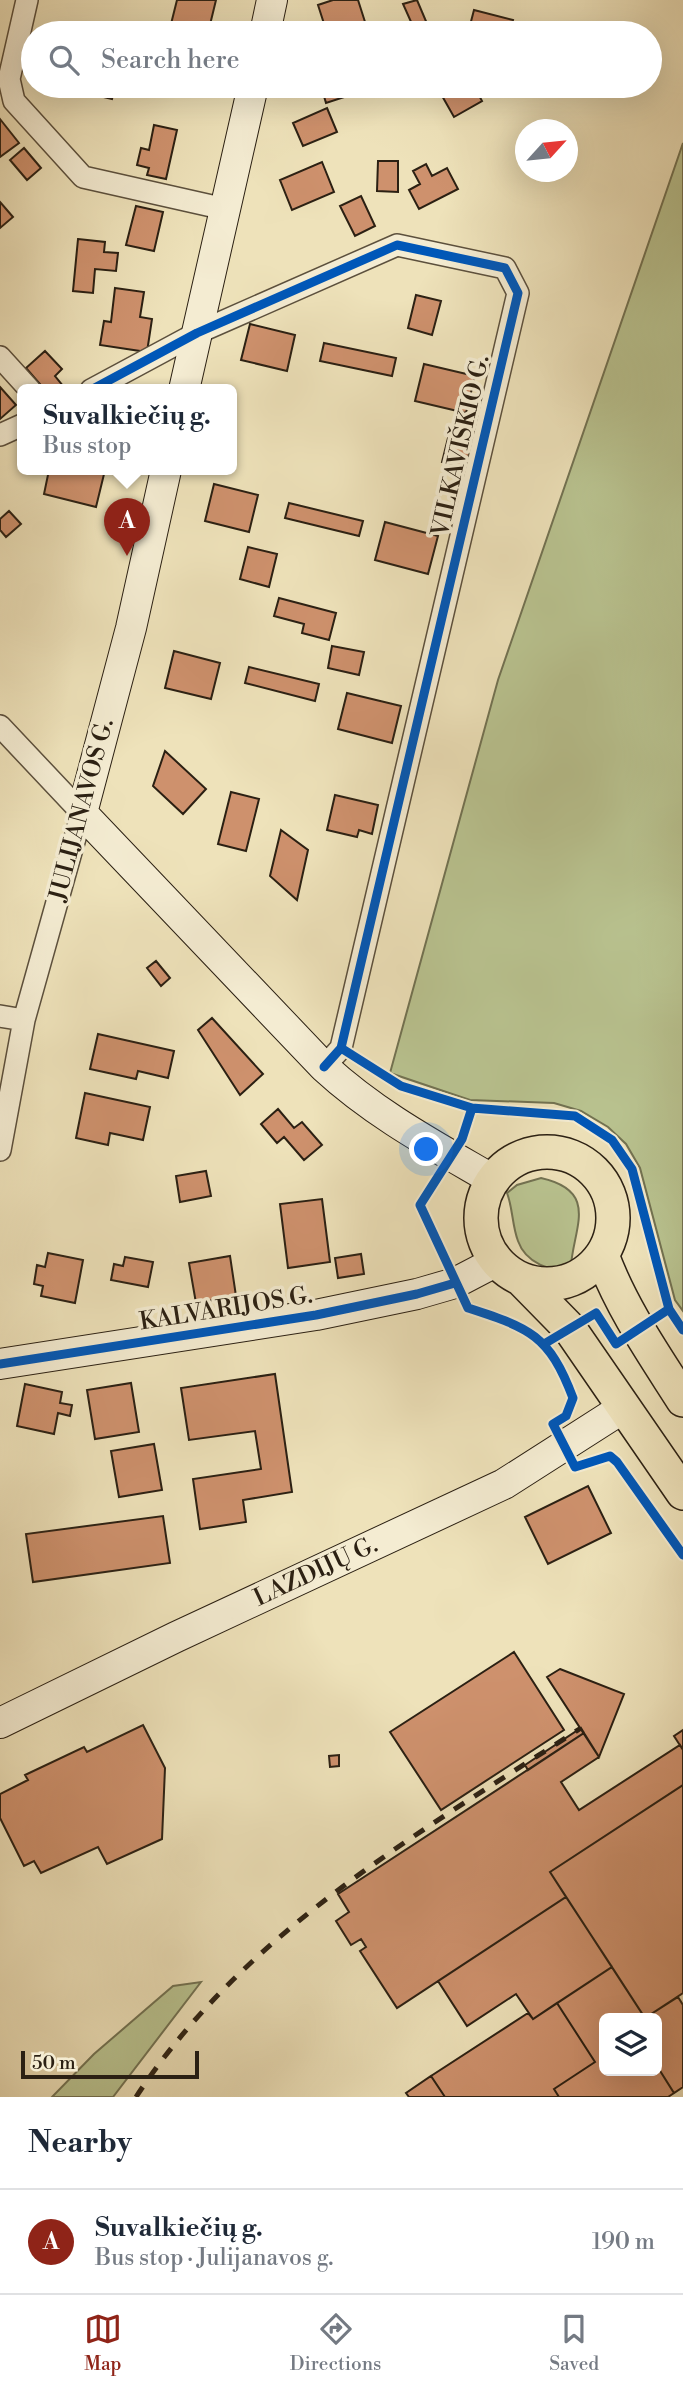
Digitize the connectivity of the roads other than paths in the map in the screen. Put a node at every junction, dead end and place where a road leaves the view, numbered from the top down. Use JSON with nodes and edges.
{"nodes":[{"id":1,"x":27,"y":0,"type":"edge"},
{"id":2,"x":272,"y":0,"type":"edge"},
{"id":3,"x":22,"y":21,"type":"edge"},
{"id":4,"x":267,"y":21,"type":"edge"},
{"id":5,"x":21,"y":26,"type":"edge"},
{"id":6,"x":250,"y":98,"type":"edge"},
{"id":7,"x":225,"y":209,"type":"junction"},
{"id":8,"x":197,"y":333,"type":"junction"},
{"id":9,"x":0,"y":357,"type":"edge"},
{"id":10,"x":25,"y":384,"type":"edge"},
{"id":11,"x":102,"y":384,"type":"edge"},
{"id":12,"x":185,"y":384,"type":"edge"},
{"id":13,"x":17,"y":427,"type":"edge"},
{"id":14,"x":0,"y":435,"type":"edge"},
{"id":15,"x":165,"y":475,"type":"edge"},
{"id":16,"x":0,"y":726,"type":"edge"},
{"id":17,"x":82,"y":813,"type":"junction"},
{"id":18,"x":0,"y":1016,"type":"edge"},
{"id":19,"x":24,"y":1020,"type":"junction"},
{"id":20,"x":324,"y":1067,"type":"junction"},
{"id":21,"x":0,"y":1150,"type":"edge"},
{"id":22,"x":493,"y":1180,"type":"junction"},
{"id":23,"x":602,"y":1255,"type":"junction"},
{"id":24,"x":509,"y":1270,"type":"junction"},
{"id":25,"x":0,"y":1364,"type":"edge"},
{"id":26,"x":683,"y":1400,"type":"edge"},
{"id":27,"x":623,"y":1408,"type":"junction"},
{"id":28,"x":683,"y":1493,"type":"edge"},
{"id":29,"x":0,"y":1723,"type":"edge"}],
"edges":[{"from":1,"to":3,"type":"street"},
{"from":2,"to":4,"type":"main road"},
{"from":5,"to":7,"type":"street"},
{"from":6,"to":7,"type":"main road"},
{"from":7,"to":8,"type":"main road"},
{"from":8,"to":11,"type":"street","name":"VILKAVIŠKIO G."},
{"from":8,"to":12,"type":"main road"},
{"from":8,"to":20,"type":"street","name":"VILKAVIŠKIO G."},
{"from":9,"to":10,"type":"street"},
{"from":13,"to":14,"type":"street"},
{"from":15,"to":17,"type":"main road","name":"JULIJANAVOS G."},
{"from":16,"to":17,"type":"street"},
{"from":17,"to":19,"type":"street","name":"JULIJANAVOS G."},
{"from":17,"to":20,"type":"main road"},
{"from":18,"to":19,"type":"street"},
{"from":19,"to":21,"type":"street","name":"JULIJANAVOS G."},
{"from":20,"to":22,"type":"main road"},
{"from":22,"to":23,"type":"main road"},
{"from":22,"to":24,"type":"main road"},
{"from":23,"to":24,"type":"main road"},
{"from":23,"to":26,"type":"main road"},
{"from":24,"to":25,"type":"main road","name":"KALVARIJOS G."},
{"from":24,"to":27,"type":"main road"},
{"from":27,"to":28,"type":"main road"},
{"from":27,"to":29,"type":"main road","name":"LAZDIJŲ G."}]}
